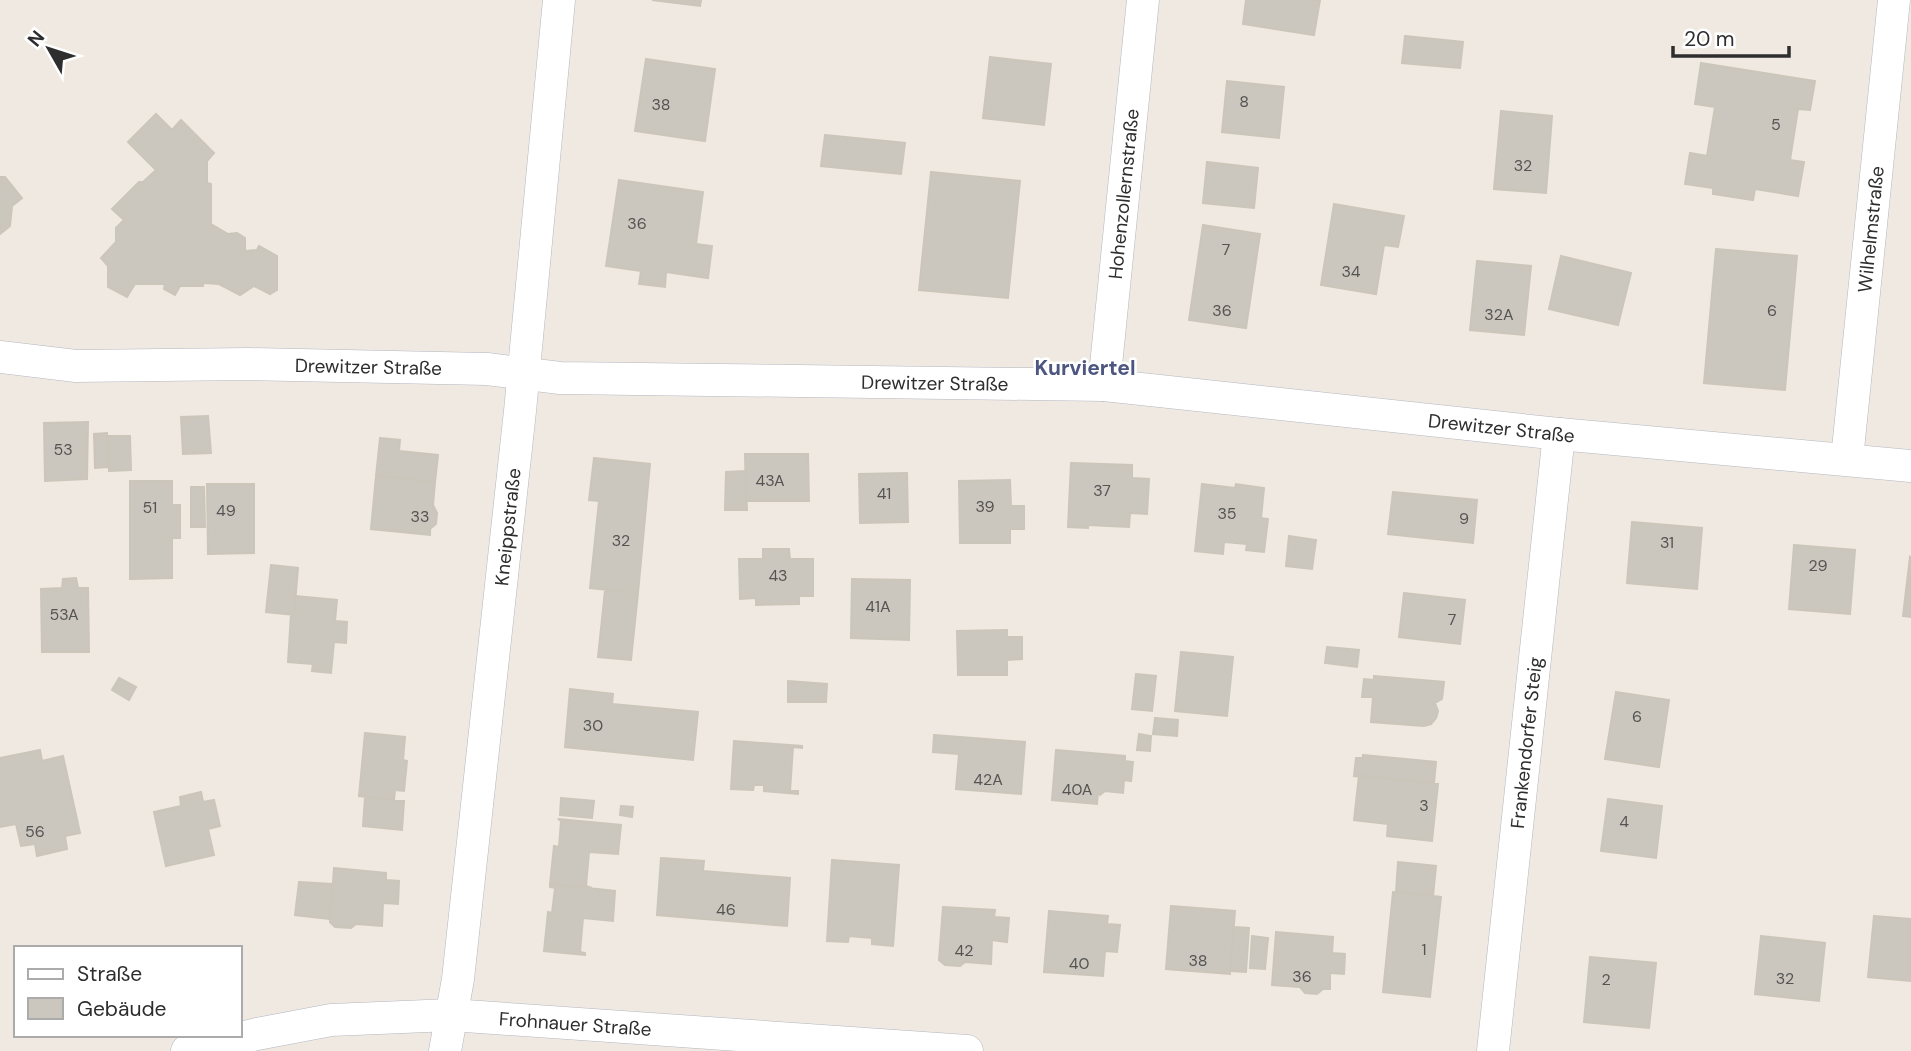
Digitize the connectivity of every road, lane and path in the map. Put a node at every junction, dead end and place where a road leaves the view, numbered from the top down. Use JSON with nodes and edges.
{"nodes":[{"id":1,"x":559,"y":0,"type":"edge"},
{"id":2,"x":1143,"y":0,"type":"edge"},
{"id":3,"x":1894,"y":0,"type":"edge"},
{"id":4,"x":0,"y":357,"type":"edge"},
{"id":5,"x":523,"y":373,"type":"junction"},
{"id":6,"x":1104,"y":386,"type":"junction"},
{"id":7,"x":1559,"y":434,"type":"junction"},
{"id":8,"x":1847,"y":459,"type":"junction"},
{"id":9,"x":1911,"y":466,"type":"edge"},
{"id":10,"x":451,"y":1015,"type":"junction"},
{"id":11,"x":187,"y":1051,"type":"edge"},
{"id":12,"x":445,"y":1051,"type":"edge"},
{"id":13,"x":967,"y":1051,"type":"edge"},
{"id":14,"x":1493,"y":1051,"type":"edge"}],
"edges":[{"from":1,"to":5,"type":"street","name":"Kneippstraße"},
{"from":2,"to":6,"type":"street","name":"Hohenzollernstraße"},
{"from":3,"to":8,"type":"street","name":"Wilhelmstraße"},
{"from":4,"to":5,"type":"street","name":"Drewitzer Straße"},
{"from":5,"to":6,"type":"street","name":"Drewitzer Straße"},
{"from":5,"to":10,"type":"street","name":"Kneippstraße"},
{"from":6,"to":7,"type":"street","name":"Drewitzer Straße"},
{"from":7,"to":8,"type":"street","name":"Drewitzer Straße"},
{"from":7,"to":14,"type":"street","name":"Frankendorfer Steig"},
{"from":8,"to":9,"type":"street","name":"Drewitzer Straße"},
{"from":10,"to":11,"type":"street","name":"Frohnauer Straße"},
{"from":10,"to":12,"type":"street","name":"Kneippstraße"},
{"from":10,"to":13,"type":"street","name":"Frohnauer Straße"}]}
